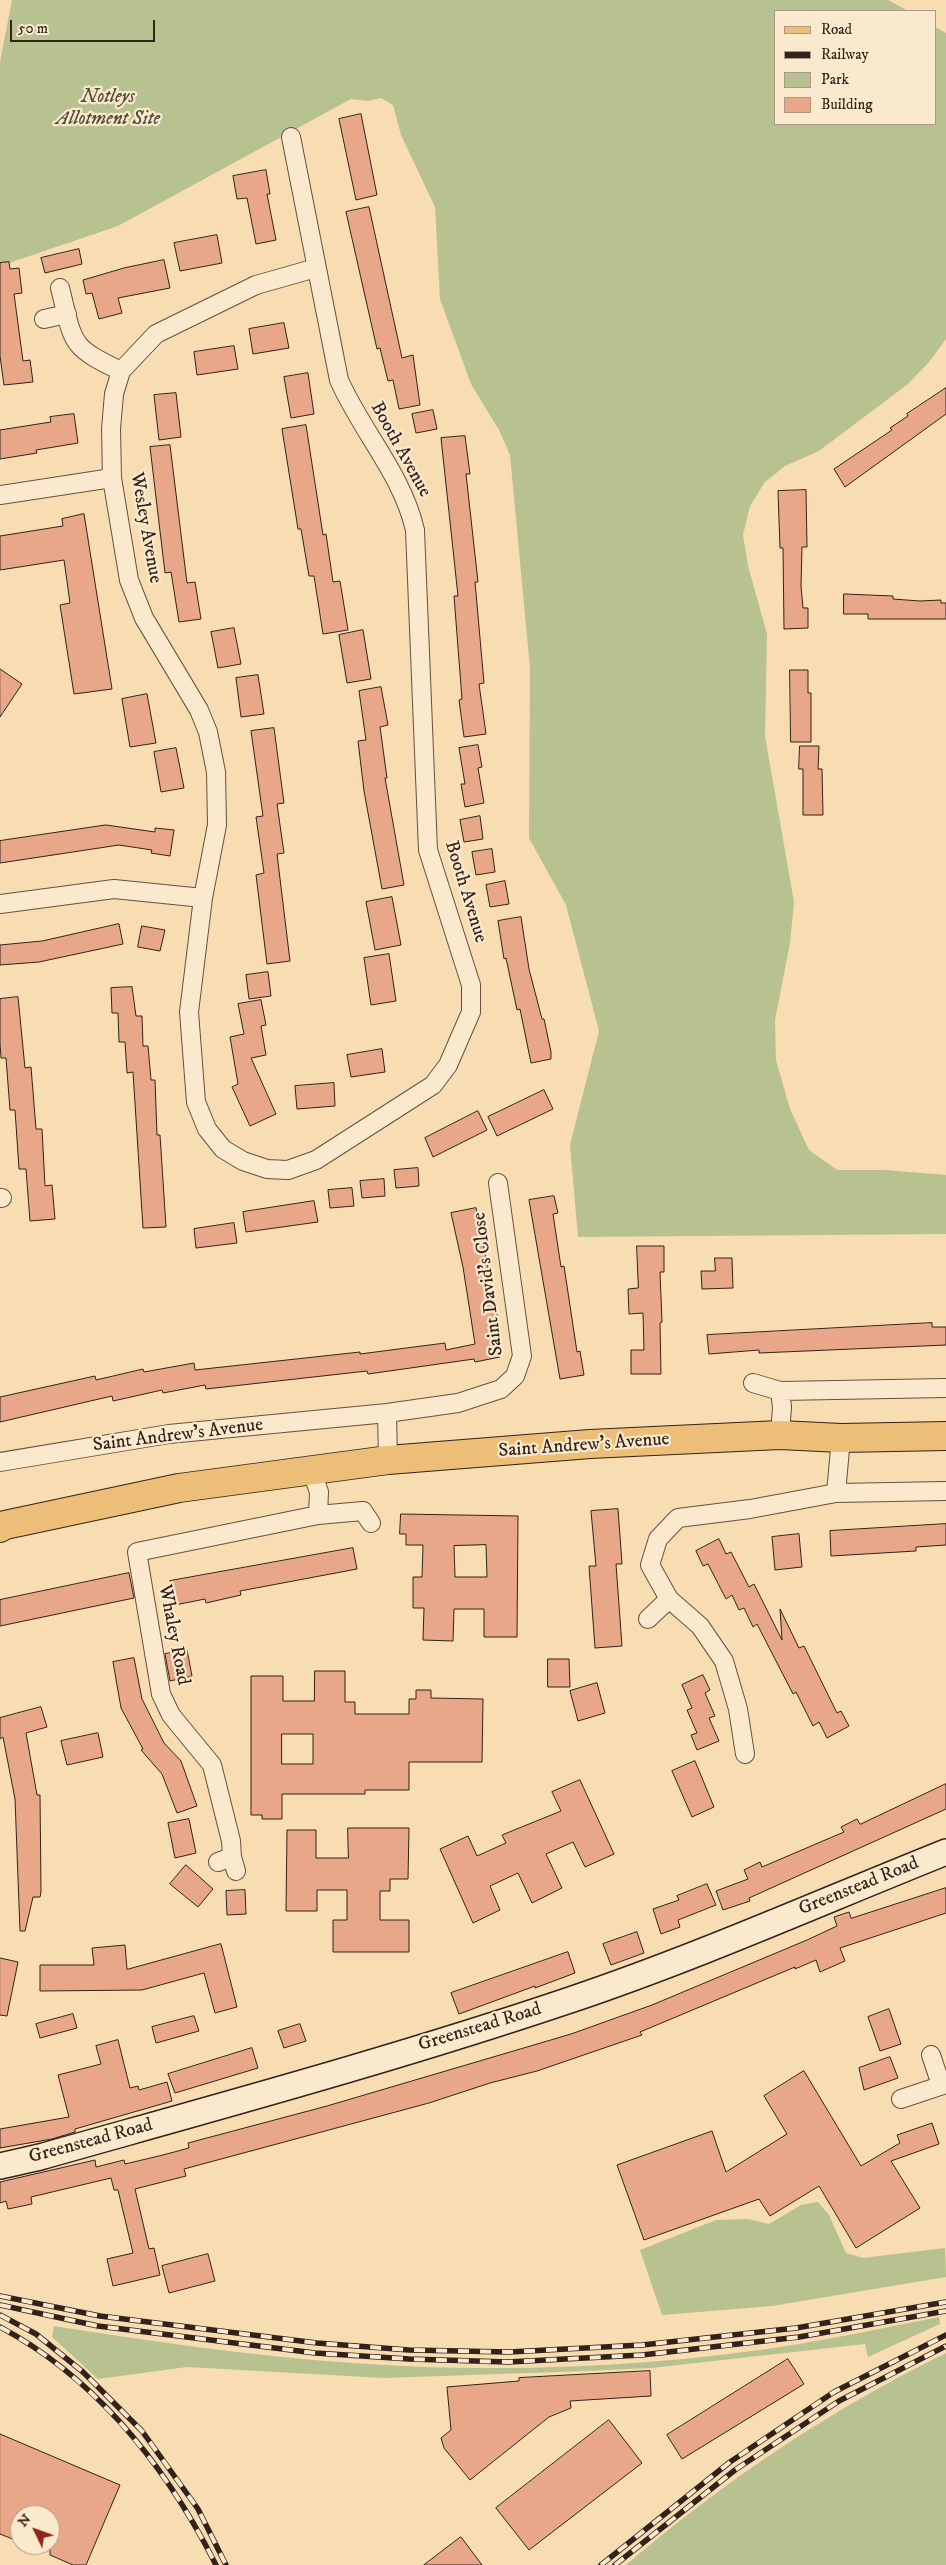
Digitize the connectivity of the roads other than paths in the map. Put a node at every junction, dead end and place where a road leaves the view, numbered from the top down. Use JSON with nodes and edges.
{"nodes":[{"id":1,"x":291,"y":137,"type":"dead end"},
{"id":2,"x":316,"y":268,"type":"junction"},
{"id":3,"x":60,"y":288,"type":"dead end"},
{"id":4,"x":66,"y":314,"type":"junction"},
{"id":5,"x":44,"y":319,"type":"dead end"},
{"id":6,"x":121,"y":371,"type":"junction"},
{"id":7,"x":112,"y":478,"type":"junction"},
{"id":8,"x":0,"y":495,"type":"edge"},
{"id":9,"x":203,"y":898,"type":"junction"},
{"id":10,"x":0,"y":904,"type":"edge"},
{"id":11,"x":498,"y":1183,"type":"dead end"},
{"id":12,"x":754,"y":1383,"type":"dead end"},
{"id":13,"x":946,"y":1388,"type":"edge"},
{"id":14,"x":780,"y":1391,"type":"junction"},
{"id":15,"x":458,"y":1403,"type":"joint"},
{"id":16,"x":387,"y":1413,"type":"junction"},
{"id":17,"x":780,"y":1435,"type":"junction"},
{"id":18,"x":946,"y":1436,"type":"edge"},
{"id":19,"x":842,"y":1438,"type":"junction"},
{"id":20,"x":388,"y":1460,"type":"junction"},
{"id":21,"x":0,"y":1462,"type":"edge"},
{"id":22,"x":311,"y":1469,"type":"junction"},
{"id":23,"x":946,"y":1491,"type":"edge"},
{"id":24,"x":836,"y":1493,"type":"junction"},
{"id":25,"x":318,"y":1514,"type":"junction"},
{"id":26,"x":371,"y":1523,"type":"dead end"},
{"id":27,"x":2,"y":1525,"type":"edge"},
{"id":28,"x":669,"y":1599,"type":"junction"},
{"id":29,"x":648,"y":1619,"type":"dead end"},
{"id":30,"x":744,"y":1754,"type":"dead end"},
{"id":31,"x":946,"y":1852,"type":"edge"},
{"id":32,"x":228,"y":1863,"type":"dead end"},
{"id":33,"x":931,"y":2055,"type":"dead end"},
{"id":34,"x":944,"y":2084,"type":"edge"},
{"id":35,"x":901,"y":2099,"type":"dead end"},
{"id":36,"x":0,"y":2166,"type":"edge"}],
"edges":[{"from":1,"to":2,"type":"street","name":"Booth Avenue"},
{"from":2,"to":6,"type":"street","name":"Wesley Avenue"},
{"from":2,"to":9,"type":"street","name":"Booth Avenue"},
{"from":3,"to":4,"type":"street"},
{"from":4,"to":5,"type":"street"},
{"from":4,"to":6,"type":"street"},
{"from":6,"to":7,"type":"street","name":"Wesley Avenue"},
{"from":7,"to":8,"type":"street"},
{"from":7,"to":9,"type":"street","name":"Wesley Avenue"},
{"from":9,"to":10,"type":"street"},
{"from":11,"to":15,"type":"street","name":"Saint David's Close"},
{"from":12,"to":14,"type":"street"},
{"from":13,"to":14,"type":"street"},
{"from":14,"to":17,"type":"street"},
{"from":15,"to":16,"type":"street","name":"Saint Andrew's Avenue"},
{"from":16,"to":20,"type":"street"},
{"from":16,"to":21,"type":"street","name":"Saint Andrew's Avenue"},
{"from":17,"to":19,"type":"main road","name":"Saint Andrew's Avenue"},
{"from":17,"to":20,"type":"main road","name":"Saint Andrew's Avenue"},
{"from":18,"to":19,"type":"main road","name":"Saint Andrew's Avenue"},
{"from":19,"to":24,"type":"street"},
{"from":20,"to":22,"type":"main road","name":"Saint Andrew's Avenue"},
{"from":22,"to":25,"type":"street"},
{"from":22,"to":27,"type":"main road","name":"Saint Andrew's Avenue"},
{"from":23,"to":24,"type":"street"},
{"from":24,"to":28,"type":"street"},
{"from":25,"to":26,"type":"street"},
{"from":25,"to":32,"type":"street","name":"Whaley Road"},
{"from":28,"to":29,"type":"street"},
{"from":28,"to":30,"type":"street"},
{"from":31,"to":36,"type":"street","name":"Greenstead Road"},
{"from":33,"to":34,"type":"street"},
{"from":34,"to":35,"type":"street"}]}
